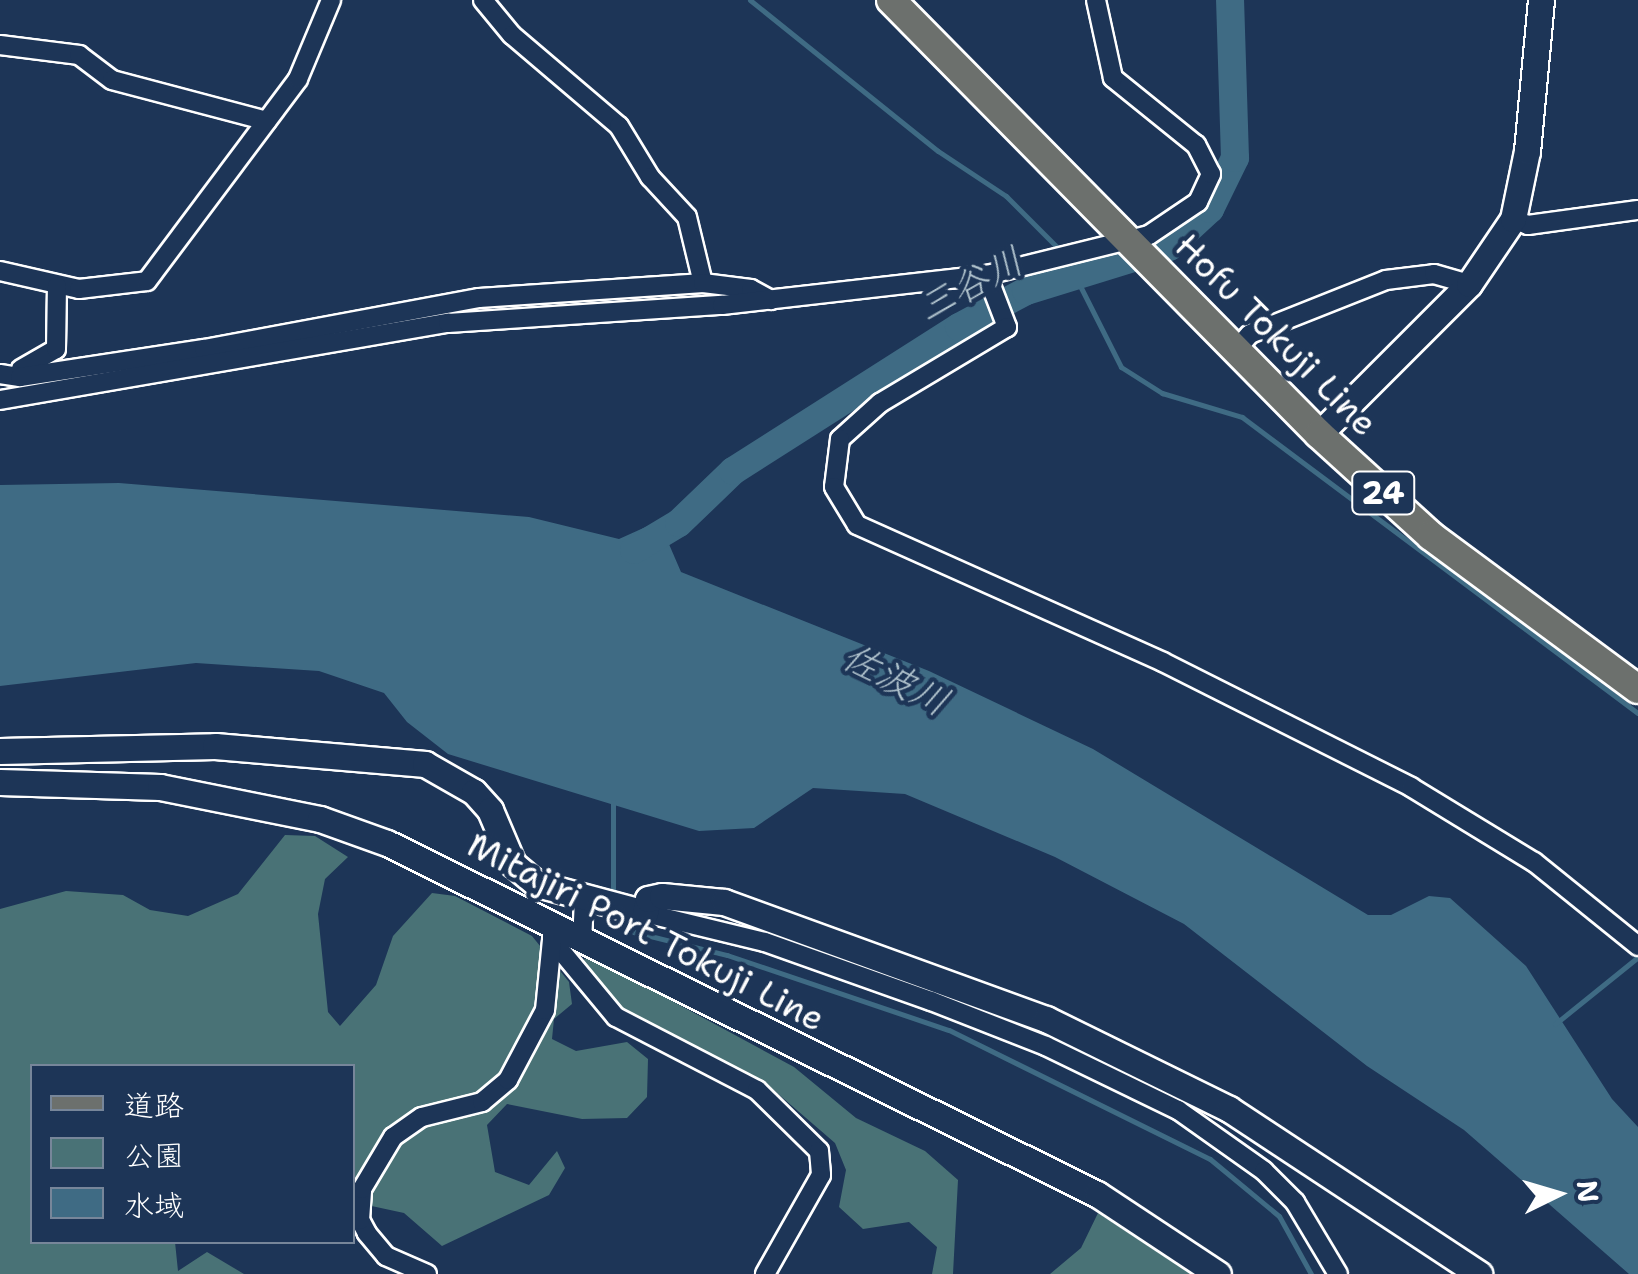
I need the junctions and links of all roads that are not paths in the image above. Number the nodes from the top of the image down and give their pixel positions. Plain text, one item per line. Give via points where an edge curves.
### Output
1 (331, 0) edge
2 (483, 0) edge
3 (891, 0) edge
4 (1096, 0) edge
5 (1541, 0) edge
6 (0, 44) edge
7 (267, 121) junction
8 (1638, 210) edge
9 (1513, 219) junction
10 (1140, 251) junction
11 (0, 270) edge
12 (703, 284) junction
13 (989, 284) junction
14 (1469, 284) junction
15 (58, 286) junction
16 (771, 300) junction
17 (1236, 350) junction
18 (2, 376) edge
19 (0, 400) edge
20 (1319, 434) junction
21 (1638, 689) edge
22 (0, 750) edge
23 (0, 782) edge
24 (591, 901) junction
25 (639, 912) junction
26 (552, 934) junction
27 (582, 942) junction
28 (1638, 946) edge
29 (427, 1274) edge
30 (765, 1274) edge
31 (1218, 1274) edge
32 (1338, 1274) edge
33 (1479, 1274) edge

1 - 7 street via 298,79
2 - 12 street via 512,35 619,126 650,178 687,217
3 - 10 main road, Hofu Tokuji Line / 24
4 - 10 street via 1113,78 1196,146 1211,174 1198,202
5 - 9 main road via 1527,150
6 - 7 street via 79,55 112,80
7 - 15 street via 147,281
8 - 9 street via 1528,225
9 - 14 main road
10 - 13 street
10 - 17 main road, Hofu Tokuji Line / 24
11 - 15 street
12 - 16 street via 751,288
12 - 18 street via 479,298 204,349
13 - 16 street
13 - 28 street via 1007,327 880,403 840,439 834,487 857,524 1163,662 1411,787 1534,862
14 - 17 street via 1434,274 1386,280 1250,334
14 - 20 main road
15 - 18 street via 56,349
16 - 19 street via 448,323
17 - 20 main road, Hofu Tokuji Line / 24
20 - 21 main road, Hofu Tokuji Line / 24 via 1431,536
22 - 24 main road via 215,746 425,764 490,810 520,874
23 - 26 main road, Mitajiri Port Tokuji Line via 160,787 320,819 434,864
24 - 25 main road
24 - 27 street
25 - 32 street via 765,942 931,1001 1046,1046 1178,1110 1264,1171 1294,1202
25 - 33 main road via 648,899 662,896 724,902 1046,1019 1228,1109 1333,1172
26 - 27 main road, Mitajiri Port Tokuji Line
26 - 29 street via 544,1010 508,1080 482,1102 422,1117 392,1136 362,1189 360,1220 367,1234 386,1256
26 - 30 street via 616,1017 757,1090 819,1151 821,1175
27 - 31 main road, Mitajiri Port Tokuji Line via 1097,1194

